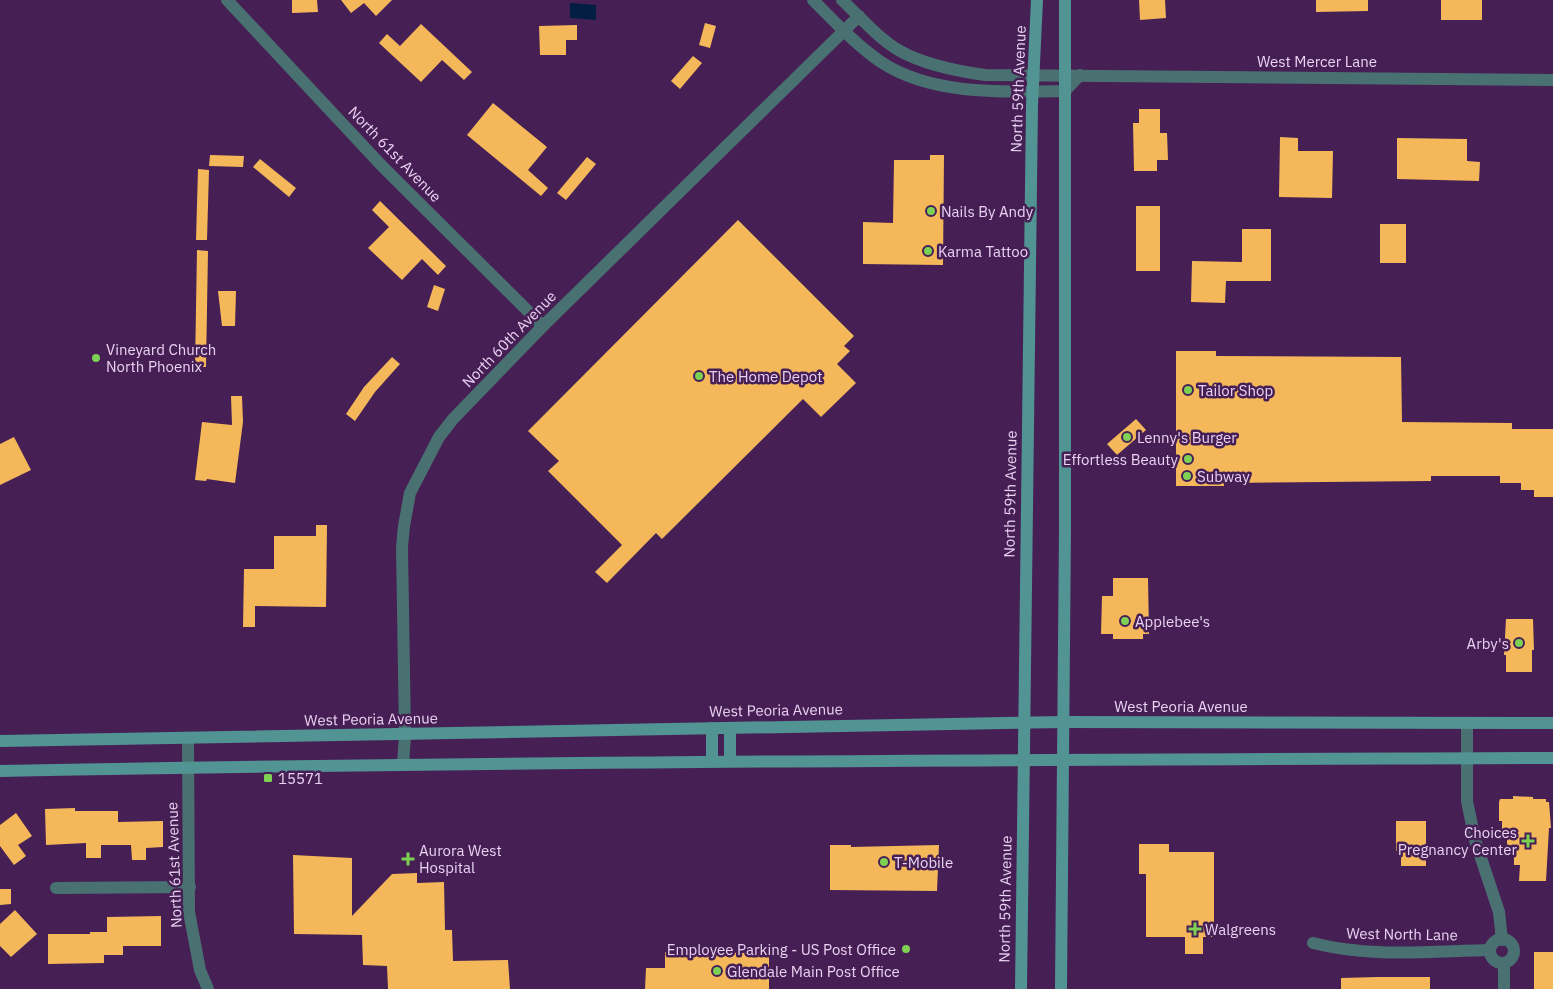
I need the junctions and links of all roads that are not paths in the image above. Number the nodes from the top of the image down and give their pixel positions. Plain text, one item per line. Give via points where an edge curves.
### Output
1 (228, 0) edge
2 (813, 0) edge
3 (842, 0) edge
4 (1037, 0) edge
5 (1065, 0) edge
6 (859, 16) junction
7 (844, 31) junction
8 (1035, 75) junction
9 (1065, 75) junction
10 (1080, 75) junction
11 (1553, 80) edge
12 (1034, 91) junction
13 (1065, 91) junction
14 (543, 326) junction
15 (1024, 722) junction
16 (1064, 722) junction
17 (1467, 723) junction
18 (1553, 724) edge
19 (712, 728) junction
20 (730, 728) junction
21 (406, 735) junction
22 (188, 738) junction
23 (0, 741) edge
24 (1466, 758) junction
25 (1553, 758) edge
26 (712, 761) junction
27 (730, 761) junction
28 (1023, 761) junction
29 (1064, 761) junction
30 (403, 765) junction
31 (189, 767) junction
32 (0, 771) edge
33 (190, 887) junction
34 (56, 888) dead end
35 (1502, 940) junction
36 (1313, 943) dead end
37 (1490, 950) junction
38 (1504, 963) junction
39 (208, 989) edge
40 (1021, 989) edge
41 (1061, 989) edge
42 (1504, 989) edge

1 - 14 street, North 61st Avenue via 382,166
2 - 7 street
3 - 6 street
4 - 8 main road, North 59th Avenue
5 - 9 main road
6 - 7 street, North 60th Avenue
6 - 8 street, West Mercer Lane via 885,40 915,58 971,73
7 - 12 street via 881,62 914,77 966,88
7 - 14 street, North 60th Avenue
8 - 9 street, West Mercer Lane
8 - 12 main road, North 59th Avenue
9 - 10 street, West Mercer Lane
9 - 13 main road
10 - 11 street, West Mercer Lane
10 - 13 street
12 - 13 street
12 - 15 main road, North 59th Avenue
13 - 16 main road
14 - 21 street, North 60th Avenue via 453,419 426,458 410,493 402,547
15 - 16 main road, West Peoria Avenue
15 - 20 main road, West Peoria Avenue
15 - 28 main road, North 59th Avenue
16 - 17 main road, West Peoria Avenue
16 - 29 main road
17 - 18 main road, West Peoria Avenue
17 - 24 street
19 - 20 main road, West Peoria Avenue
19 - 21 main road, West Peoria Avenue
19 - 26 main road
20 - 27 main road
21 - 22 main road, West Peoria Avenue
21 - 30 street, North 60th Avenue
22 - 23 main road, West Peoria Avenue
22 - 31 street, North 61st Avenue
24 - 25 main road
24 - 29 main road
24 - 35 street via 1471,821 1493,890
26 - 27 main road
26 - 30 main road
27 - 28 main road
28 - 29 main road
28 - 40 main road, North 59th Avenue
29 - 41 main road
30 - 31 main road
31 - 32 main road
31 - 33 street, North 61st Avenue
33 - 34 street
33 - 39 street, North 61st Avenue via 193,938
35 - 37 street via 1493,944
35 - 38 street via 1510,942 1514,949 1511,960
36 - 37 street, West North Lane via 1360,951
37 - 38 street via 1494,960
38 - 42 street

